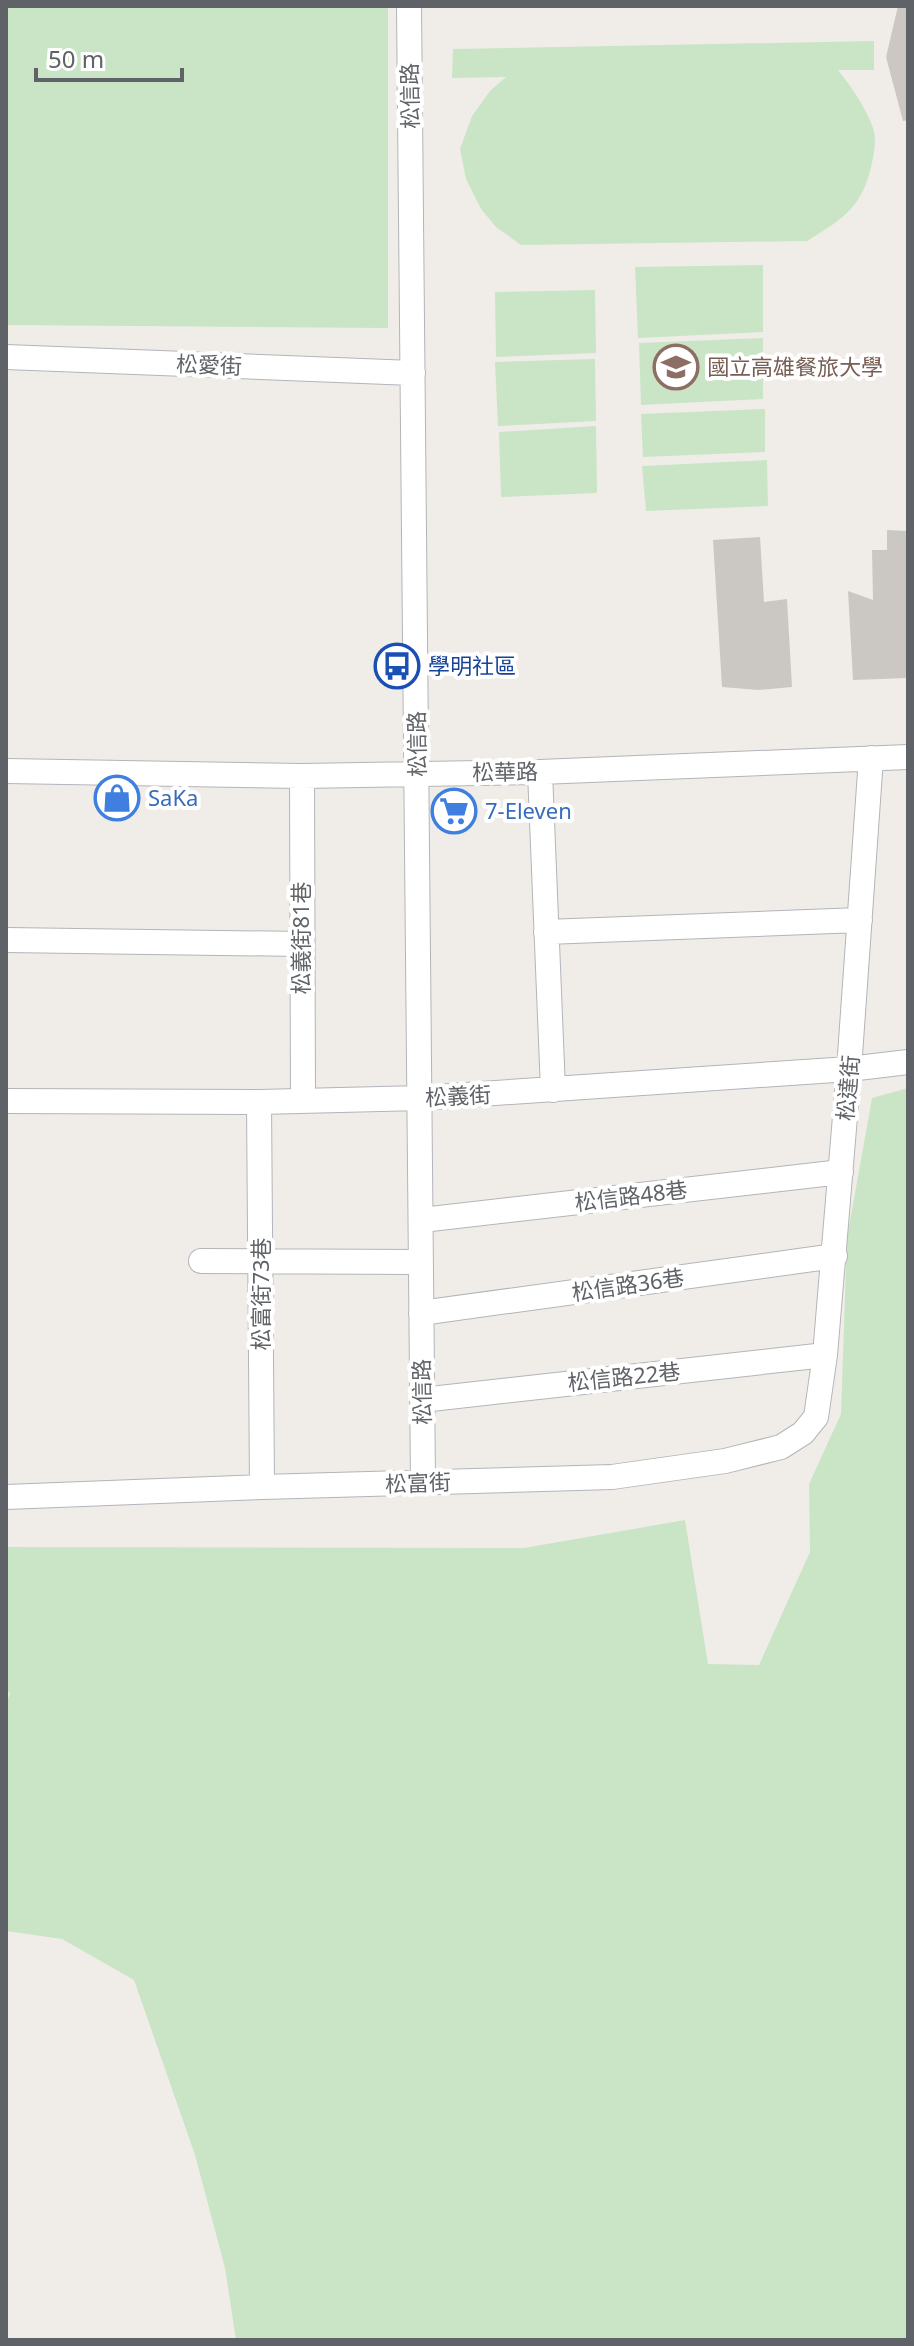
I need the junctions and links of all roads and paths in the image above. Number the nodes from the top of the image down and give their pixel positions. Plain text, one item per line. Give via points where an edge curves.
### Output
1 (409, 6) edge
2 (6, 357) edge
3 (413, 373) junction
4 (908, 757) edge
5 (871, 758) junction
6 (6, 771) edge
7 (540, 772) junction
8 (417, 774) junction
9 (302, 776) junction
10 (860, 920) junction
11 (546, 932) junction
12 (6, 940) edge
13 (301, 944) junction
14 (908, 1062) edge
15 (849, 1069) junction
16 (553, 1090) junction
17 (421, 1098) junction
18 (6, 1101) edge
19 (303, 1101) junction
20 (259, 1102) junction
21 (841, 1172) junction
22 (422, 1220) junction
23 (835, 1256) junction
24 (201, 1261) dead end
25 (260, 1261) junction
26 (420, 1262) junction
27 (421, 1313) junction
28 (825, 1355) junction
29 (422, 1400) junction
30 (816, 1417) joint
31 (423, 1483) junction
32 (262, 1487) junction
33 (6, 1497) edge

1 - 3 street, 松信路
2 - 3 street, 松愛街
3 - 8 street, 松信路
4 - 5 street, 松華路
5 - 7 street, 松華路
5 - 10 street, 松達街
6 - 9 street, 松華路
7 - 8 street, 松華路
7 - 11 street
8 - 9 street, 松華路
8 - 17 street, 松信路
9 - 13 street, 松義街81巷
10 - 11 street
10 - 15 street, 松達街
11 - 16 street
12 - 13 street
13 - 19 street, 松義街81巷
14 - 15 street, 松義街
15 - 16 street, 松義街
15 - 21 street, 松達街
16 - 17 street, 松義街
17 - 19 street, 松義街
17 - 22 street, 松信路
18 - 20 street, 松義街
19 - 20 street, 松義街
20 - 25 street, 松富街73巷
21 - 22 street, 松信路48巷
21 - 23 street, 松達街
22 - 26 street, 松信路
23 - 27 street, 松信路36巷
23 - 28 street, 松達街
24 - 25 street
25 - 26 street
25 - 32 street, 松富街73巷
26 - 27 street, 松信路
27 - 29 street, 松信路
28 - 29 street, 松信路22巷
28 - 30 street, 松達街
29 - 31 street, 松信路
30 - 31 street, 松富街 via 781,1447 725,1461 612,1477
31 - 32 street, 松富街
32 - 33 street, 松富街

